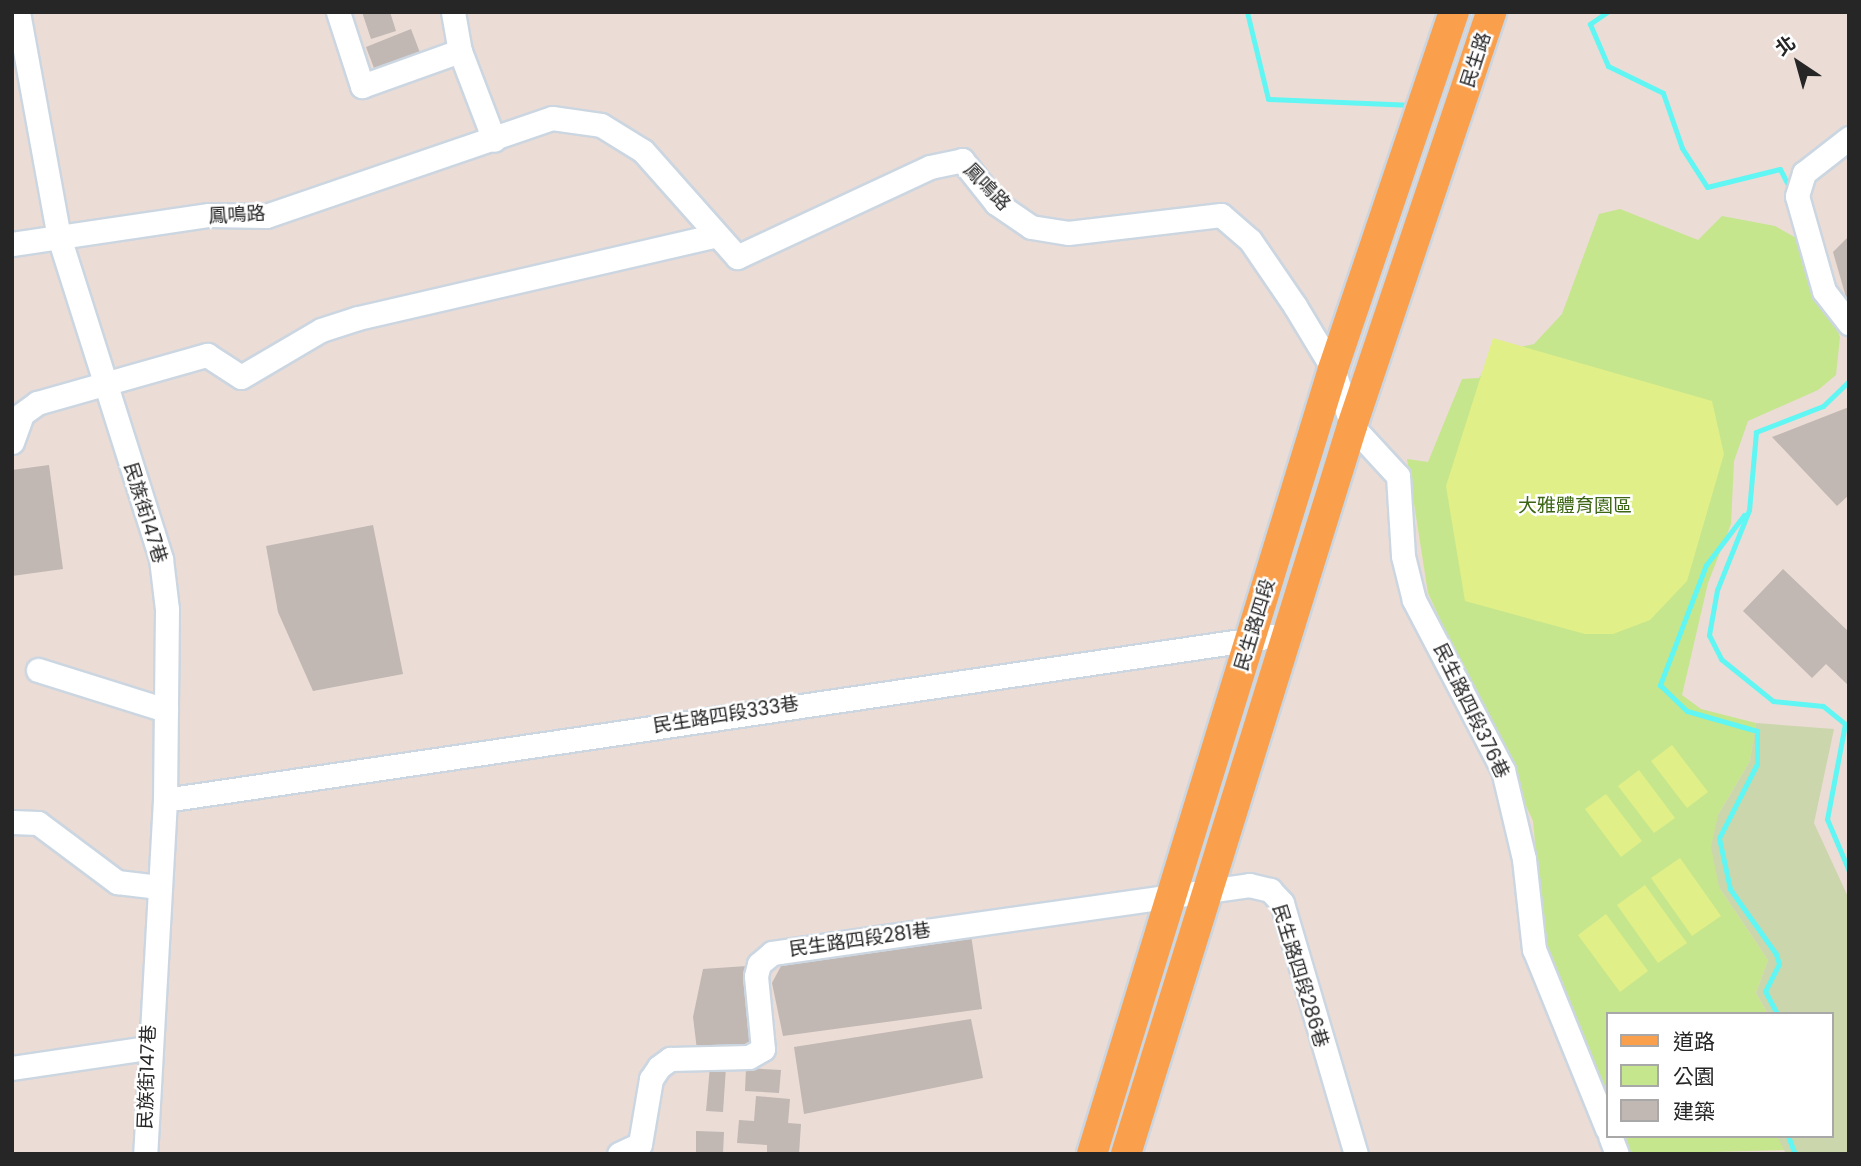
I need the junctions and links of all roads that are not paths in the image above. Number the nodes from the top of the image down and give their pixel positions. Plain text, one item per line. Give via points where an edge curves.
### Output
1 (18, 12) edge
2 (338, 12) edge
3 (453, 12) edge
4 (1454, 12) edge
5 (1491, 12) edge
6 (460, 51) junction
7 (1426, 99) joint
8 (1460, 108) joint
9 (1849, 138) edge
10 (494, 140) junction
11 (713, 236) junction
12 (59, 237) junction
13 (12, 244) edge
14 (1849, 323) edge
15 (1333, 369) junction
16 (106, 384) junction
17 (1352, 426) junction
18 (12, 442) edge
19 (1288, 634) junction
20 (1252, 635) junction
21 (38, 670) dead end
22 (166, 710) junction
23 (165, 800) junction
24 (12, 822) edge
25 (159, 887) junction
26 (1208, 892) junction
27 (1176, 894) junction
28 (147, 1048) junction
29 (12, 1068) edge
30 (1605, 1124) edge
31 (145, 1154) edge
32 (619, 1154) edge
33 (1092, 1154) edge
34 (1126, 1154) edge
35 (1356, 1154) edge

1 - 12 street, 民族街147巷
2 - 6 street via 362,86
3 - 6 street
4 - 7 main road, 民生路
5 - 8 main road, 民生路
6 - 10 street
7 - 15 main road, 民生路四段
8 - 17 main road, 民生路四段
9 - 14 street via 1804,173 1797,196 1824,291
10 - 11 street, 鳳鳴路 via 552,118 601,125 642,151
10 - 12 street, 鳳鳴路 via 266,216 209,215
11 - 15 street, 鳳鳴路 via 737,257 930,167 961,160 996,203 1031,227 1068,233 1221,215 1250,240
11 - 16 street via 358,318 321,330 241,377 207,355
12 - 13 street, 鳳鳴路
12 - 16 street, 民族街147巷
15 - 17 street, 鳳鳴路
15 - 20 main road, 民生路四段
16 - 18 street via 37,403 22,414
16 - 22 street, 民族街147巷 via 161,559
17 - 19 main road, 民生路四段
17 - 30 street, 民生路四段376巷 via 1398,476 1403,556 1414,600 1503,770 1524,859 1534,949
19 - 20 street, 民生路四段333巷
19 - 26 main road, 民生路四段
20 - 23 street, 民生路四段333巷
20 - 27 main road, 民生路四段
21 - 22 street
22 - 23 street, 民族街147巷
23 - 25 street, 民族街147巷
24 - 25 street via 38,823 117,882
25 - 28 street, 民族街147巷
26 - 27 street, 民生路四段286巷
26 - 34 main road, 民生路四段
26 - 35 street, 民生路四段286巷 via 1249,885 1270,890 1282,903
27 - 32 street, 民生路四段281巷 via 772,953 758,964 756,976 763,1049 749,1057 670,1059 659,1067 640,1144
27 - 33 main road, 民生路四段
28 - 29 street
28 - 31 street, 民族街147巷

